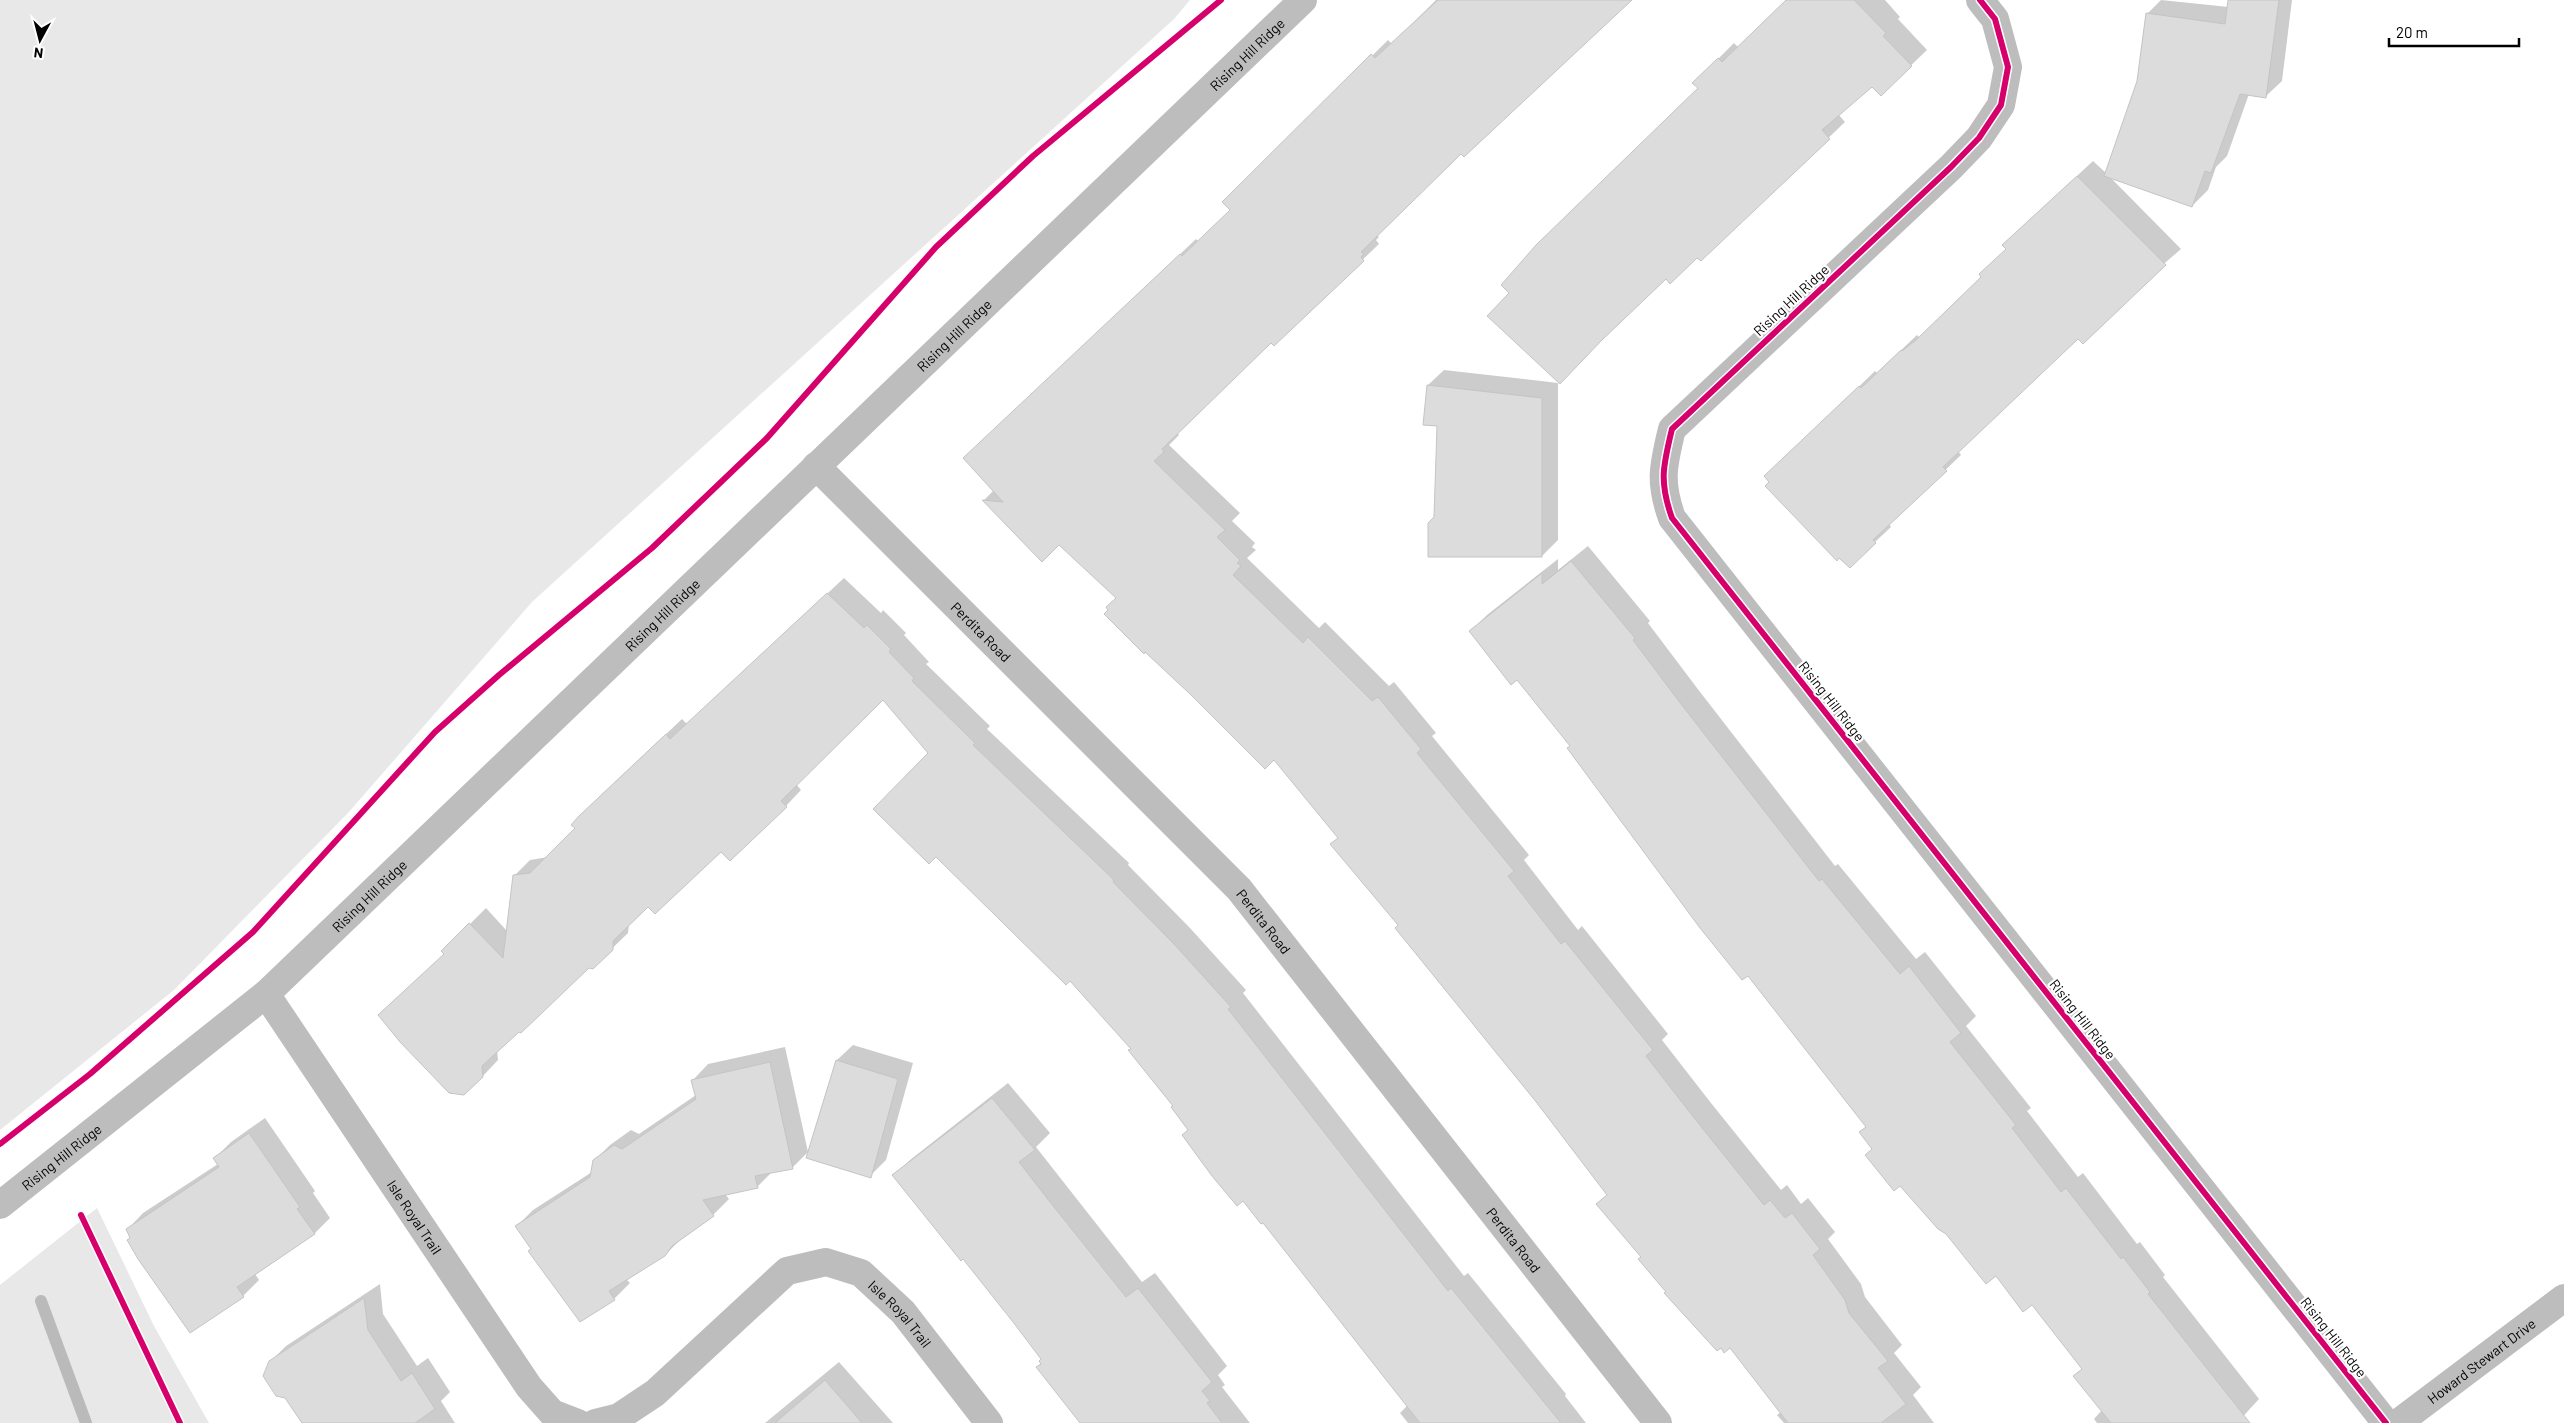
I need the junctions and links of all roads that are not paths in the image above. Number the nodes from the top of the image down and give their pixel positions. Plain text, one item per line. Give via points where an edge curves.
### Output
1 (1303, 0) edge
2 (1980, 0) edge
3 (816, 466) junction
4 (266, 994) junction
5 (0, 1205) edge
6 (2564, 1298) edge
7 (578, 1423) edge
8 (595, 1423) edge
9 (989, 1423) edge
10 (1658, 1423) edge
11 (2386, 1423) edge
12 (2398, 1423) edge

1 - 3 street, Rising Hill Ridge
2 - 11 street, Rising Hill Ridge via 1995,18 2008,67 2001,105 1978,138 1951,167 1672,429 1663,465 1663,494 1672,518
3 - 4 street, Rising Hill Ridge
3 - 10 street, Perdita Road via 1239,889
4 - 5 street, Rising Hill Ridge
4 - 7 street, Isle Royal Trail via 529,1387 552,1413
6 - 12 street, Howard Stewart Drive
8 - 9 street, Isle Royal Trail via 619,1417 655,1393 787,1271 826,1262 861,1273 903,1312

